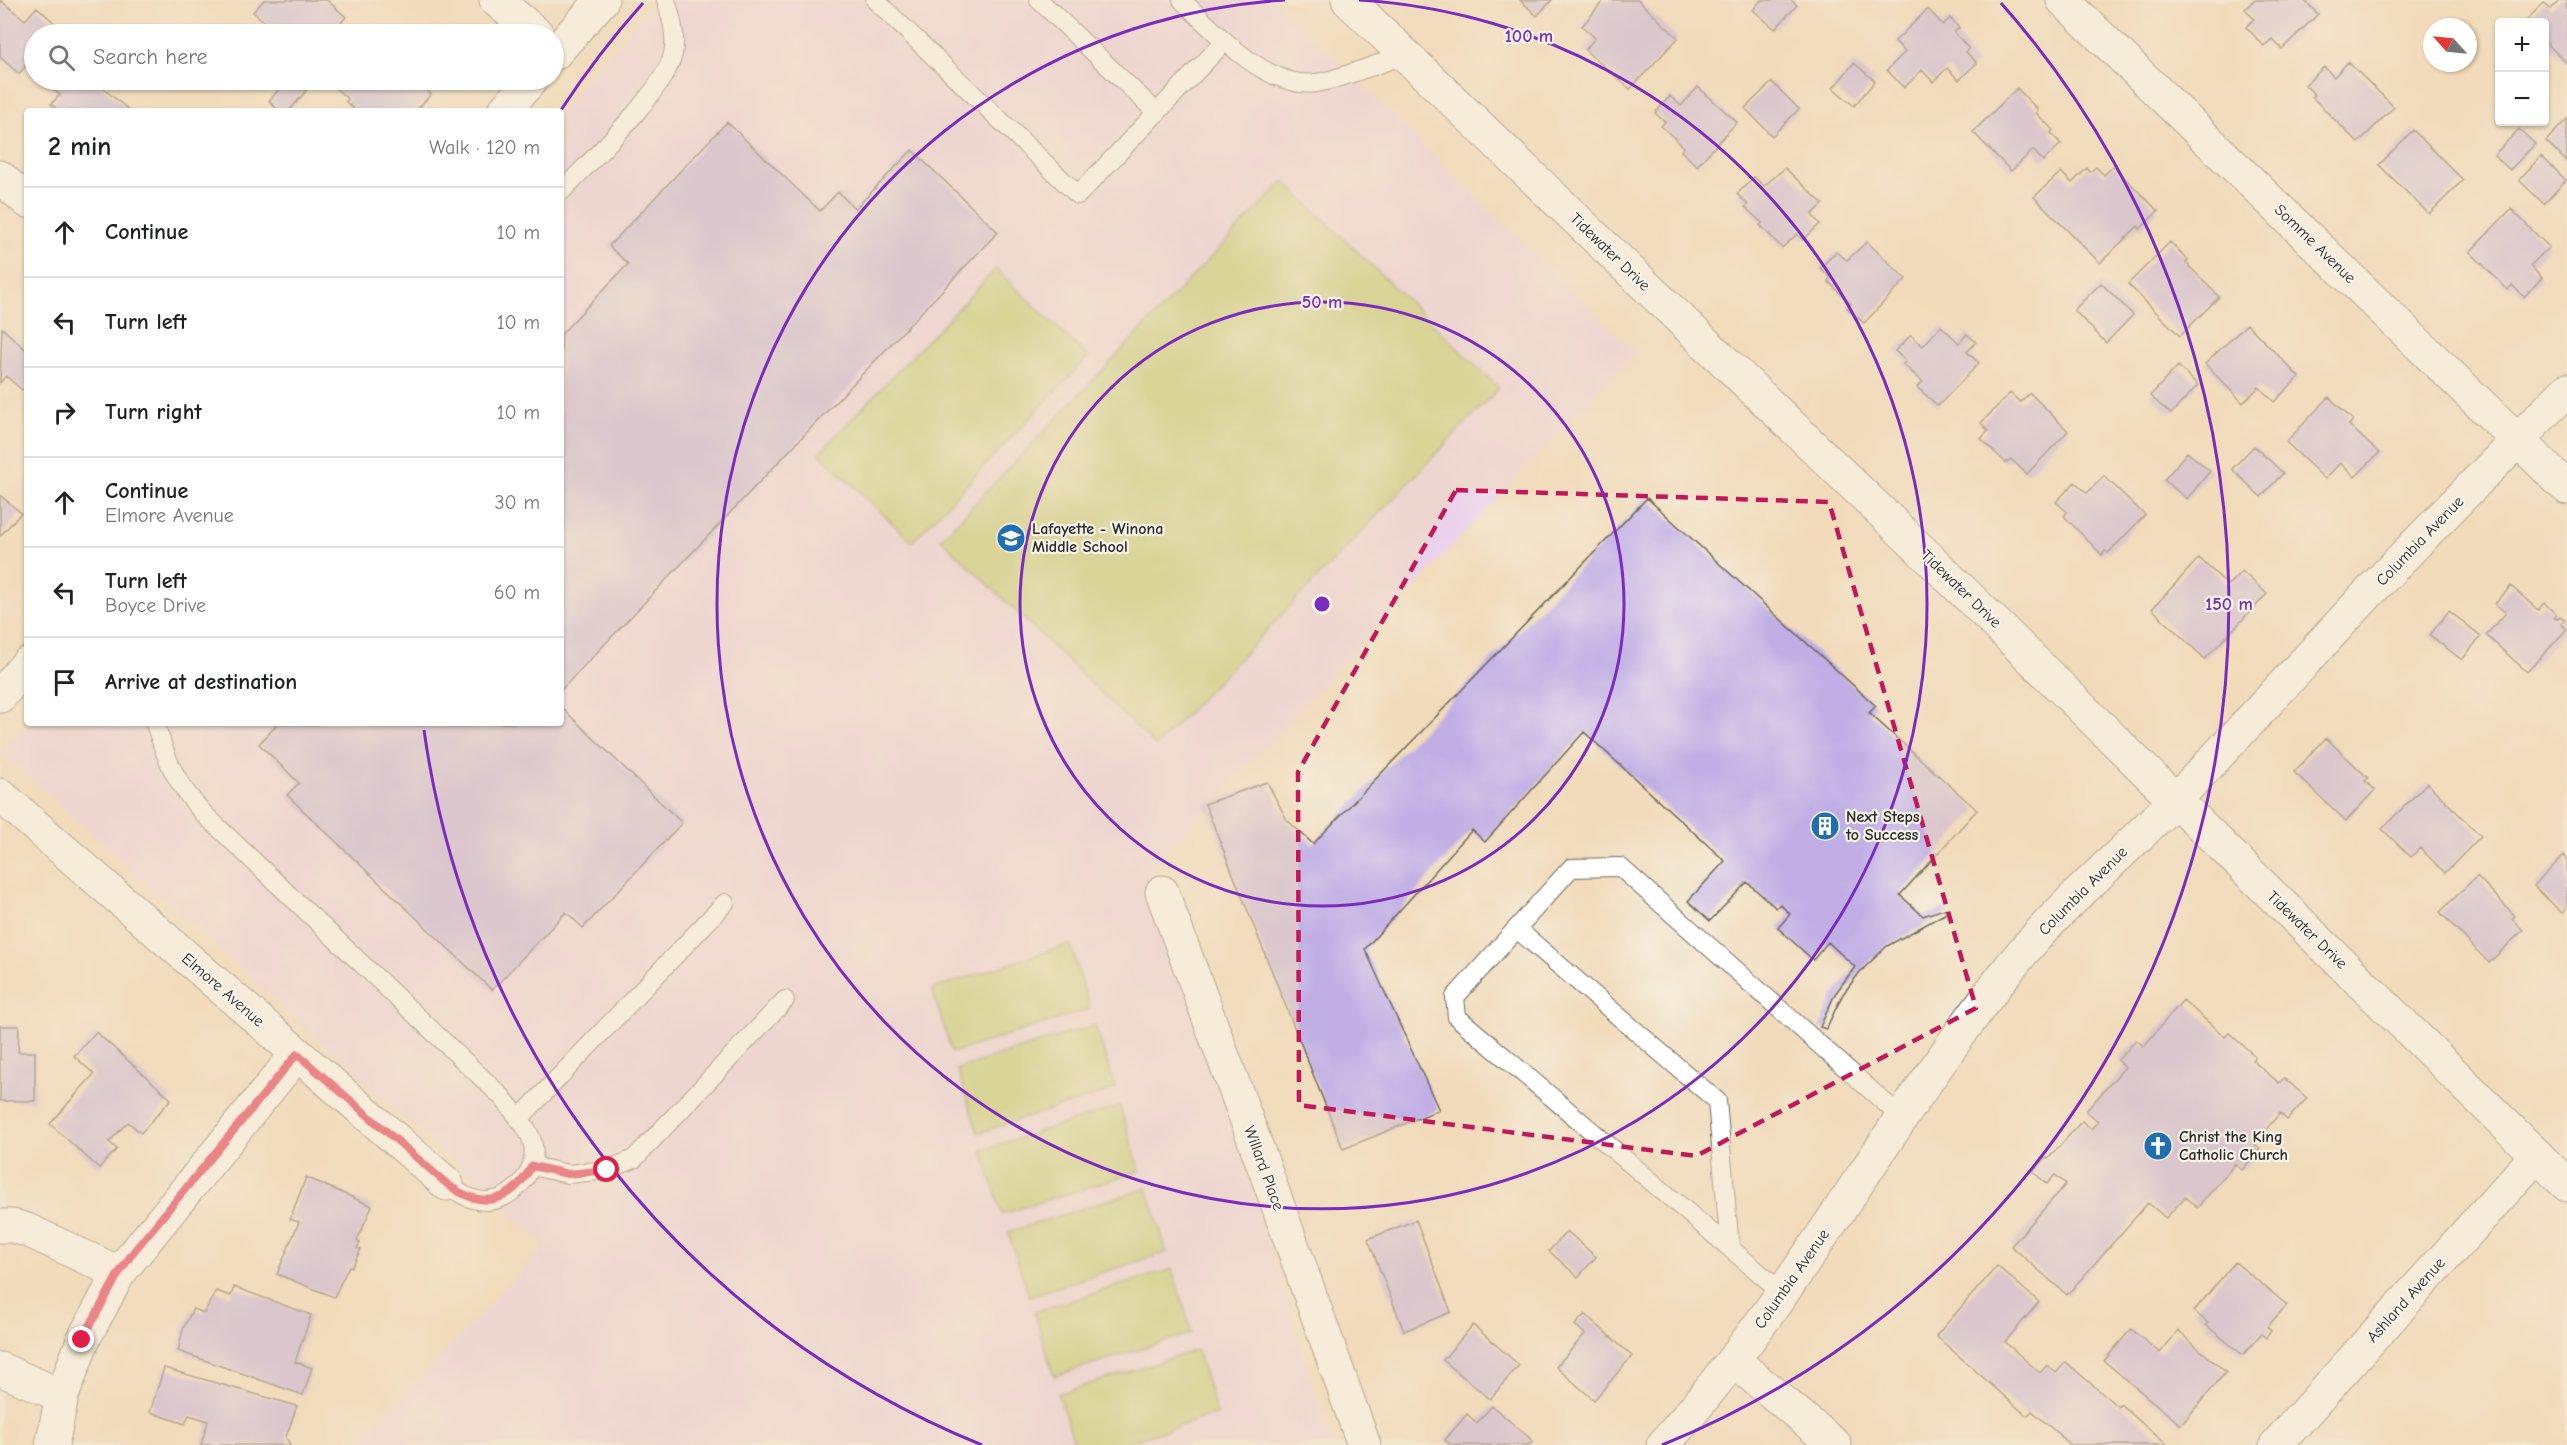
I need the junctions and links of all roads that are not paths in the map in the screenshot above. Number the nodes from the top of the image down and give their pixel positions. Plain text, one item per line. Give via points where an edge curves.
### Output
1 (496, 0) edge
2 (602, 0) edge
3 (666, 0) edge
4 (875, 0) edge
5 (1039, 0) edge
6 (1182, 0) edge
7 (1348, 0) edge
8 (2063, 0) edge
9 (524, 24) edge
10 (564, 34) edge
11 (1224, 42) junction
12 (1405, 55) junction
13 (522, 90) edge
14 (507, 108) edge
15 (1156, 113) junction
16 (0, 177) edge
17 (564, 189) edge
18 (24, 198) edge
19 (2567, 390) edge
20 (2518, 440) junction
21 (2567, 488) edge
22 (24, 668) edge
23 (0, 696) edge
24 (156, 726) edge
25 (0, 795) edge
26 (2175, 800) junction
27 (1162, 892) dead end
28 (725, 903) dead end
29 (1517, 928) junction
30 (785, 1000) dead end
31 (297, 1054) junction
32 (1902, 1118) junction
33 (519, 1119) junction
34 (2537, 1155) junction
35 (532, 1166) junction
36 (447, 1184) joint
37 (2567, 1185) edge
38 (0, 1226) edge
39 (1730, 1248) junction
40 (119, 1273) junction
41 (1783, 1293) junction
42 (1734, 1360) junction
43 (0, 1369) edge
44 (62, 1396) junction
45 (52, 1445) edge
46 (1364, 1445) edge
47 (1663, 1445) edge
48 (1835, 1445) edge
49 (2276, 1445) edge

1 - 9 main road
2 - 10 main road
3 - 17 lane via 674,25 673,54 662,81
4 - 15 lane via 1078,195
5 - 15 lane
6 - 11 lane
7 - 12 main road, Tidewater Drive
8 - 20 main road, Somme Avenue
11 - 12 lane via 1251,63 1282,78 1315,83
11 - 15 lane
12 - 26 main road, Tidewater Drive via 1922,550
13 - 14 main road
16 - 18 main road
19 - 20 main road, Columbia Avenue
20 - 21 main road, Somme Avenue
20 - 26 main road, Columbia Avenue
22 - 23 main road
24 - 33 lane via 167,761 205,815 503,1098
25 - 31 main road, Elmore Avenue
26 - 32 main road, Columbia Avenue via 2054,917 2001,979
26 - 34 main road, Tidewater Drive
27 - 46 main road, Willard Place
28 - 33 lane
29 - 32 lane via 1571,868 1620,867
29 - 39 lane via 1717,1101
29 - 39 lane via 1455,997 1457,1017
30 - 35 lane via 634,1159 607,1170 568,1174
31 - 36 main road, Elmore Avenue
31 - 40 main road
32 - 41 main road, Columbia Avenue
33 - 35 lane via 533,1144
34 - 37 main road, Tidewater Drive
34 - 49 main road, Ashland Avenue
35 - 36 lane via 523,1182 507,1196 485,1201 464,1197
38 - 40 main road via 27,1230
39 - 41 lane
40 - 44 main road via 82,1340
41 - 42 main road, Columbia Avenue
42 - 47 main road, Columbia Avenue
42 - 48 main road
43 - 44 main road
44 - 45 main road

